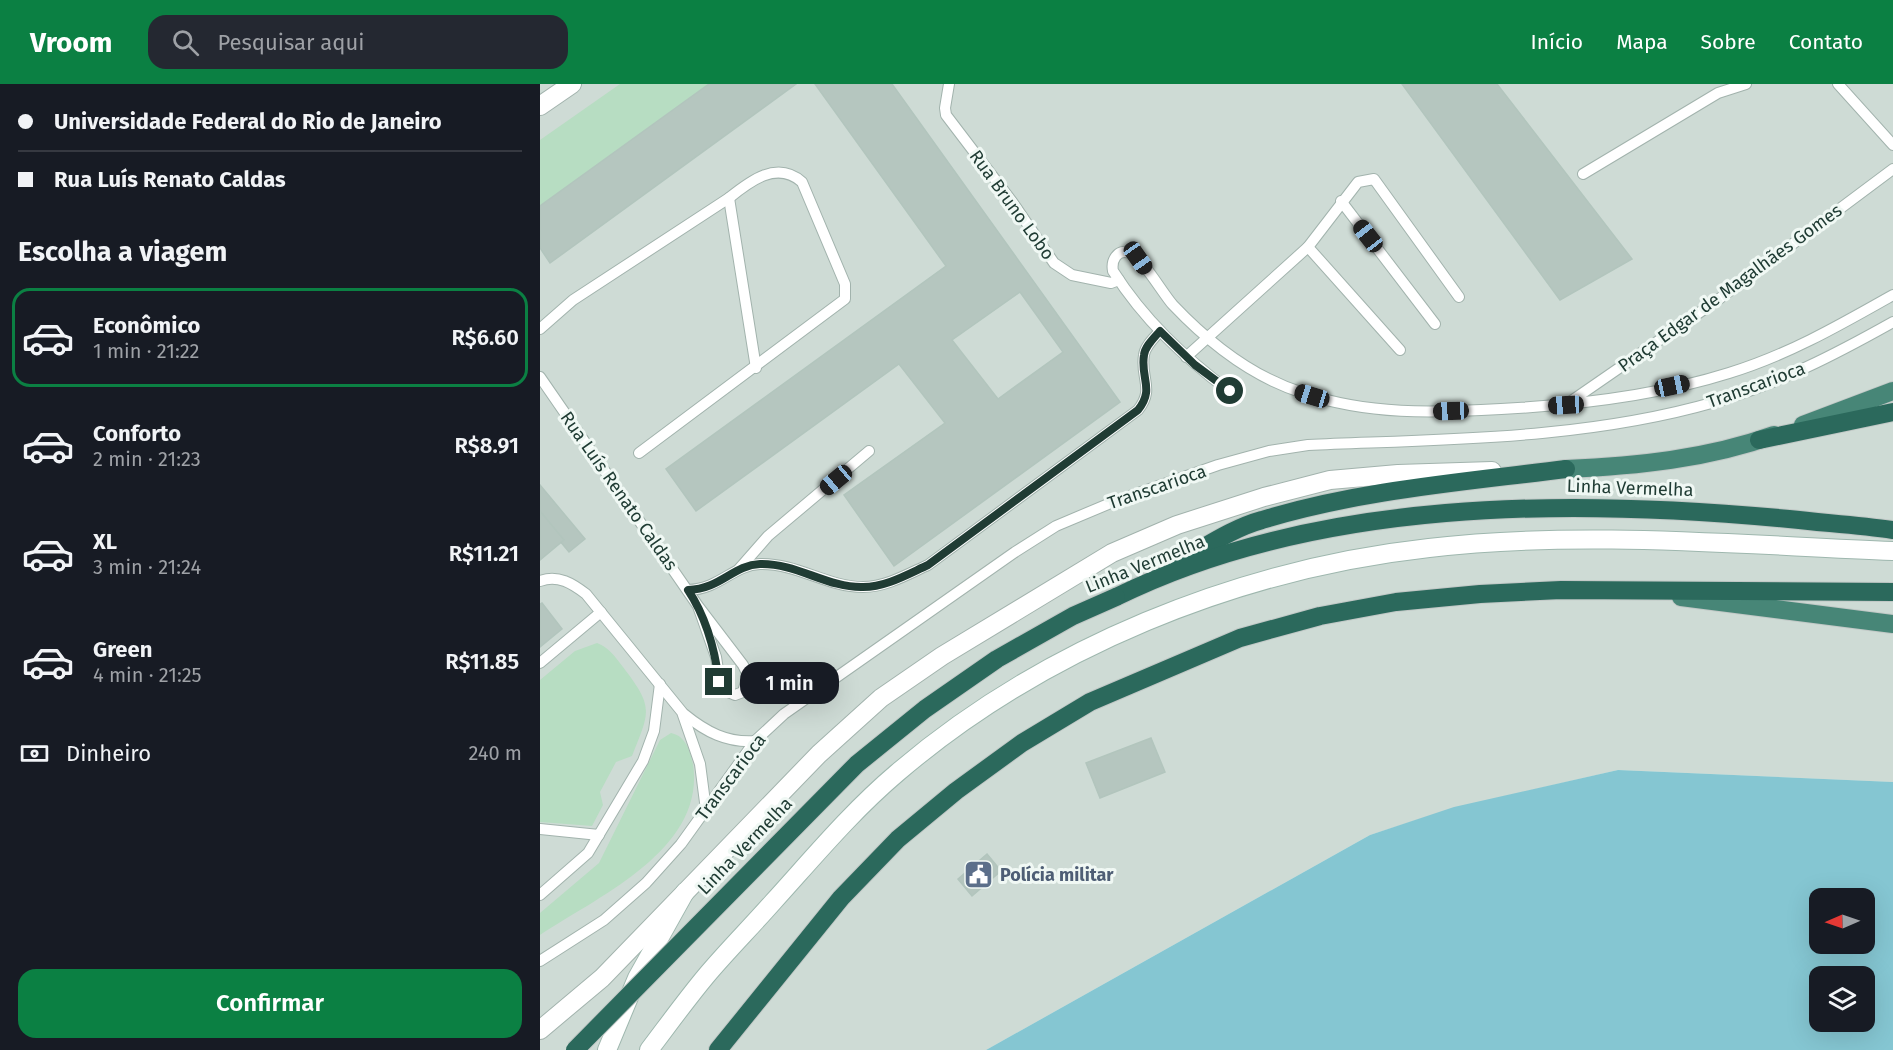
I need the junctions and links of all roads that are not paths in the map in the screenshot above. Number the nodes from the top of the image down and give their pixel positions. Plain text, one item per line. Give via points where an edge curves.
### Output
1 (572, 84) edge
2 (949, 84) edge
3 (1746, 84) edge
4 (1838, 84) edge
5 (540, 106) edge
6 (1893, 145) edge
7 (1893, 170) edge
8 (1582, 174) dead end
9 (729, 198) junction
10 (1341, 201) junction
11 (1308, 247) junction
12 (1119, 280) junction
13 (1893, 295) edge
14 (1459, 297) dead end
15 (1893, 322) edge
16 (1436, 324) dead end
17 (540, 330) edge
18 (1160, 331) junction
19 (1207, 338) junction
20 (1400, 350) dead end
21 (1186, 357) junction
22 (756, 368) junction
23 (540, 377) edge
24 (1230, 391) dead end
25 (1893, 391) edge
26 (1566, 405) junction
27 (1893, 411) edge
28 (1759, 440) junction
29 (869, 452) dead end
30 (639, 453) dead end
31 (1566, 469) junction
32 (1893, 530) edge
33 (1893, 551) edge
34 (739, 569) junction
35 (540, 581) edge
36 (688, 590) junction
37 (1643, 592) junction
38 (1893, 592) edge
39 (1122, 594) junction
40 (698, 606) junction
41 (601, 612) junction
42 (1893, 624) edge
43 (540, 663) edge
44 (660, 684) junction
45 (682, 712) junction
46 (755, 741) junction
47 (706, 810) junction
48 (540, 829) edge
49 (599, 835) junction
50 (686, 892) junction
51 (540, 895) edge
52 (564, 948) junction
53 (540, 961) edge
54 (540, 971) edge
55 (540, 1030) edge
56 (575, 1050) edge
57 (607, 1050) edge
58 (650, 1050) edge
59 (718, 1050) edge

1 - 5 main road
2 - 12 lane, Rua Bruno Lobo via 946,115 1054,263 1072,275 1111,283
3 - 8 lane via 1718,93
4 - 6 lane
7 - 26 lane, Praça Edgar de Magalhães Gomes via 1719,299
9 - 17 lane via 573,300
9 - 22 lane
9 - 22 lane via 752,179 768,173 795,175 802,182 846,293 841,305
10 - 11 lane
10 - 14 lane via 1358,182 1374,179
10 - 16 lane
11 - 19 lane
11 - 20 lane
12 - 18 lane
12 - 19 lane via 1113,272 1113,262 1121,253 1130,253 1172,304
13 - 26 lane via 1792,349 1729,373
15 - 46 lane, Transcarioca via 1777,381 1651,418 1589,429 1308,445 1269,451 1113,502 1056,526 1015,552 835,676
18 - 21 lane
18 - 34 lane via 1143,356 1148,393 1138,410 928,565 890,582 864,587 842,585 796,568 760,564
19 - 21 lane
19 - 26 lane via 1259,374 1300,393 1347,406 1432,412
21 - 24 lane
22 - 30 lane
23 - 36 lane, Rua Luís Renato Caldas
25 - 28 highway
27 - 28 highway
28 - 31 highway via 1635,466
29 - 34 lane via 768,536
31 - 39 highway via 1364,497 1262,520 1232,531
31 - 50 main road via 1330,480 1177,525 1112,553 942,656 881,698 819,754
32 - 39 highway, Linha Vermelha via 1641,507 1564,506 1437,514 1392,518 1247,548 1200,562
33 - 58 main road via 1612,541 1431,547 1309,569 1153,620 1050,669 1002,697 896,773 820,848 707,975
34 - 36 lane via 714,585
35 - 41 lane via 557,578 572,583
36 - 40 lane, Rua Luís Renato Caldas
37 - 38 highway
37 - 42 highway
37 - 59 highway via 1561,590 1480,594 1396,602 1320,616 1240,638 1090,702 1013,750 898,839 841,898
39 - 56 highway, Linha Vermelha, bridge via 1073,615 997,659 857,764
40 - 40 lane, Rua Luís Renato Caldas via 716,657 721,690 735,695 743,692 748,675 743,665
41 - 43 lane
41 - 44 lane
44 - 45 lane
44 - 49 lane via 654,730 643,760
45 - 46 lane via 711,734 728,740
45 - 47 lane via 700,764
46 - 47 lane, Transcarioca
47 - 52 lane, Transcarioca via 646,883
48 - 49 lane
49 - 51 lane via 574,868
50 - 55 main road via 602,978
50 - 57 main road via 637,978
52 - 53 lane, Transcarioca
52 - 54 lane, Transcarioca

